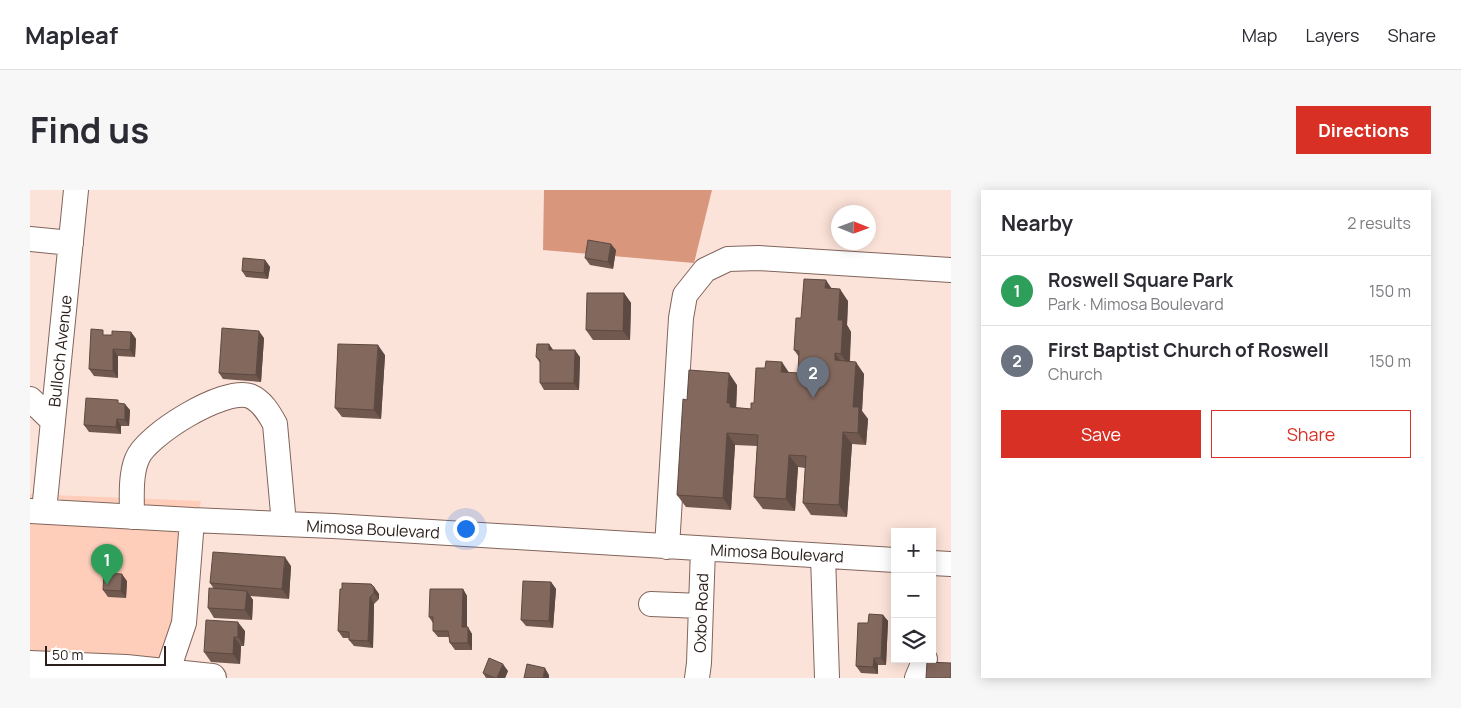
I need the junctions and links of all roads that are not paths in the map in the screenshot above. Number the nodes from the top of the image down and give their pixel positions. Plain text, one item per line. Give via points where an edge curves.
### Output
1 (76, 190) edge
2 (30, 239) edge
3 (71, 243) junction
4 (951, 270) edge
5 (30, 399) edge
6 (53, 421) junction
7 (37, 511) edge
8 (132, 517) junction
9 (192, 520) junction
10 (284, 524) junction
11 (667, 547) junction
12 (703, 549) junction
13 (823, 556) junction
14 (891, 560) edge
15 (936, 562) edge
16 (951, 564) edge
17 (651, 604) dead end
18 (701, 606) junction
19 (923, 663) edge
20 (30, 665) edge
21 (167, 675) edge
22 (212, 678) edge
23 (697, 678) edge
24 (826, 678) edge
25 (917, 678) edge

1 - 3 street, Bulloch Avenue
2 - 3 street
3 - 6 street, Bulloch Avenue
4 - 11 street via 758,258 728,259 704,270 685,295 681,318
5 - 6 street
6 - 7 street, Bulloch Avenue
7 - 8 street, Mimosa Boulevard
8 - 9 street, Mimosa Boulevard
8 - 10 street via 135,467 146,446 176,421 213,401 248,395 259,401 275,424
9 - 10 street, Mimosa Boulevard
9 - 21 street via 184,623
10 - 11 street, Mimosa Boulevard
11 - 12 street, Mimosa Boulevard
12 - 13 street, Mimosa Boulevard
12 - 18 street, Oxbo Road
13 - 14 street, Mimosa Boulevard
13 - 24 street
15 - 16 street
17 - 18 street
18 - 23 street, Oxbo Road
19 - 25 street
20 - 21 highway via 126,668
21 - 22 highway

